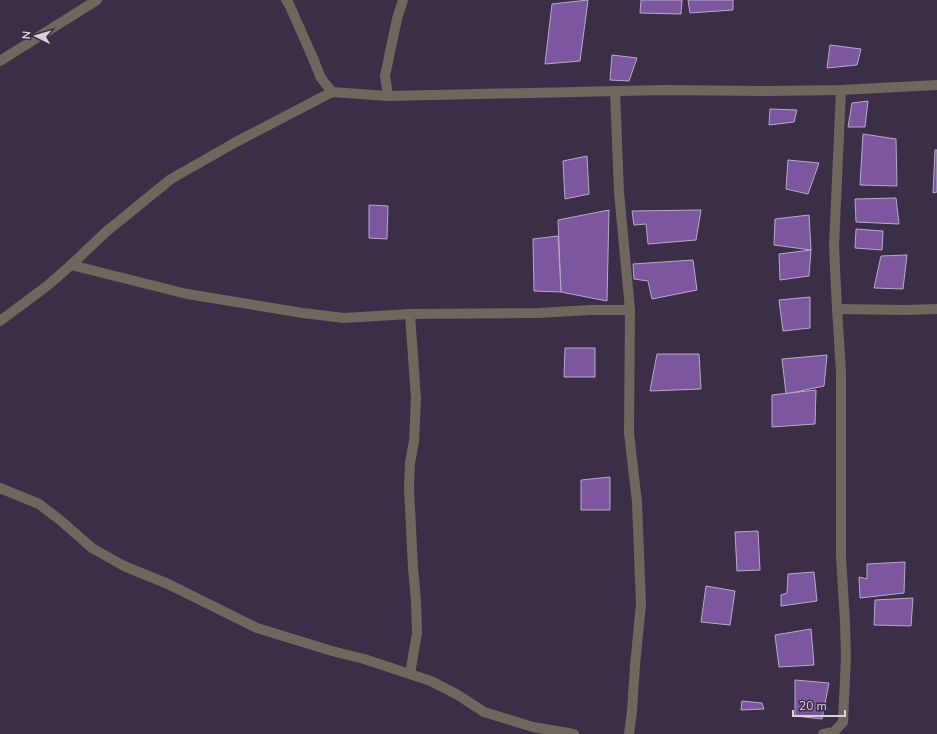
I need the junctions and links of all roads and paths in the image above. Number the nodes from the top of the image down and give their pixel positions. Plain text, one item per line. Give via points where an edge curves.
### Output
1 (97, 0) edge
2 (286, 0) edge
3 (403, 0) edge
4 (0, 61) edge
5 (937, 85) edge
6 (841, 90) junction
7 (615, 91) junction
8 (332, 92) junction
9 (388, 96) junction
10 (71, 265) junction
11 (837, 309) junction
12 (937, 309) edge
13 (630, 310) junction
14 (410, 314) junction
15 (0, 321) edge
16 (0, 488) edge
17 (410, 674) junction
18 (574, 734) edge
19 (629, 734) edge
20 (822, 734) edge

1 - 4 street
2 - 8 street via 321,78
3 - 9 street via 385,76
5 - 6 street
6 - 7 street
6 - 11 street via 834,246
7 - 9 street
7 - 13 street
8 - 9 street
8 - 10 street via 171,179 107,231
10 - 14 street via 187,294 303,313 344,318
10 - 15 street
11 - 12 street
11 - 20 street via 842,372 841,557 846,657 843,722 834,732
13 - 14 street
13 - 19 street via 629,433 637,502 641,604
14 - 17 street via 416,399 409,487 417,633
16 - 17 street via 39,504 92,548 124,566 168,584 257,628
17 - 18 street via 458,695 484,712 533,727

